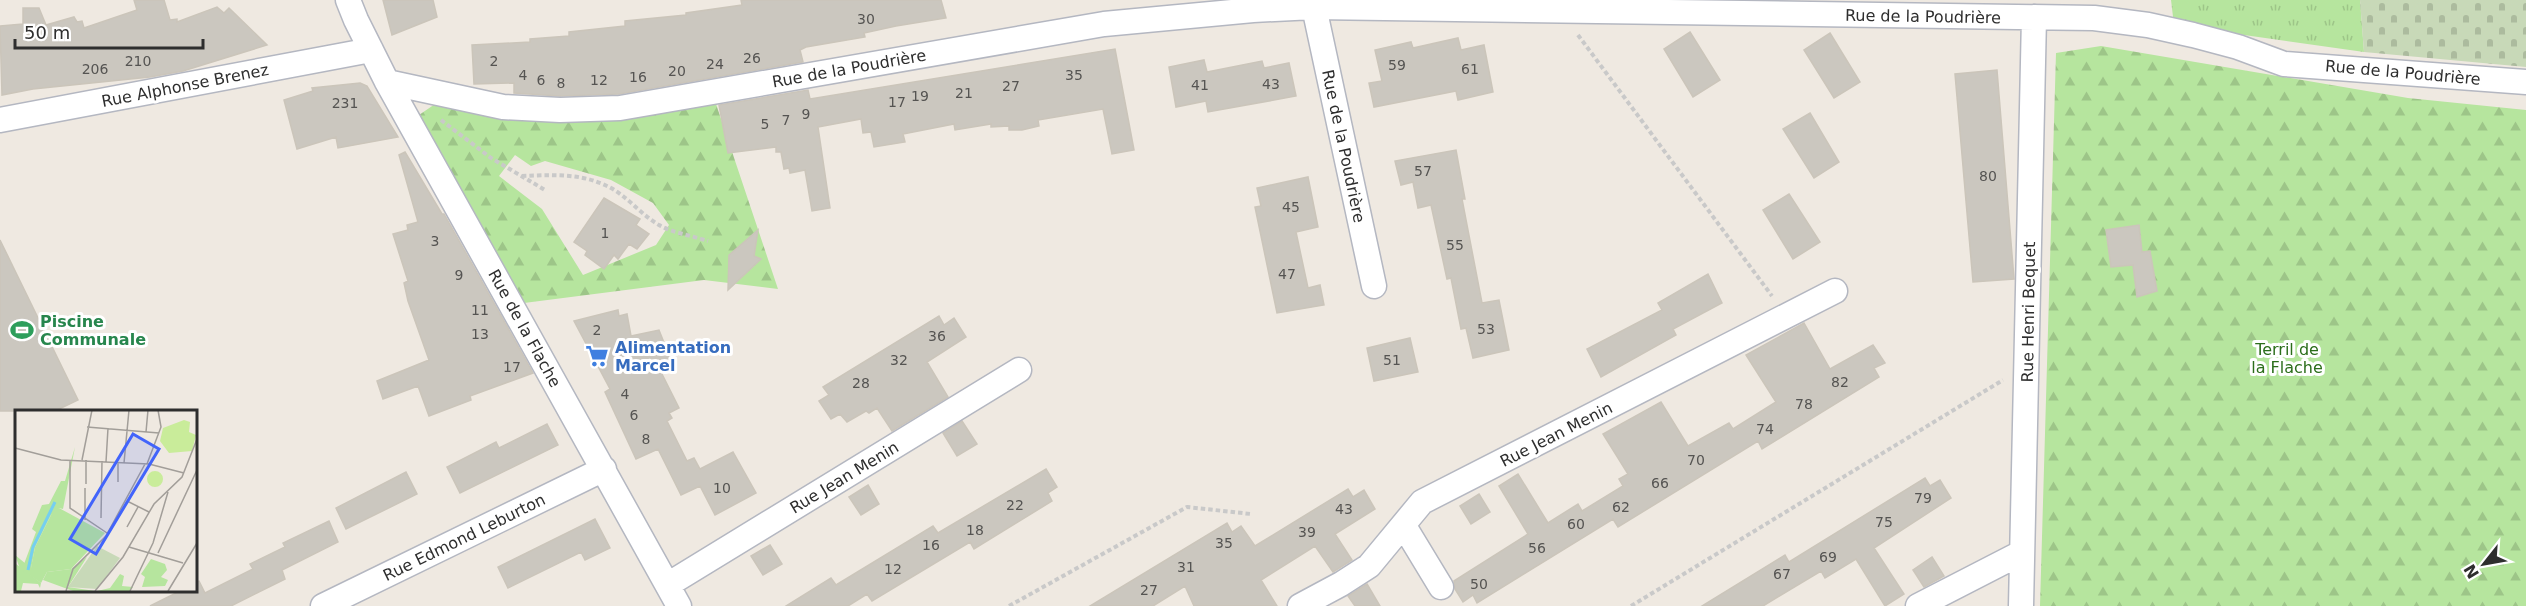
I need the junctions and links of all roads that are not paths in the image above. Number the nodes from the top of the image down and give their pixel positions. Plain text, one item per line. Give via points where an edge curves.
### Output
1 (348, 0) edge
2 (1253, 5) edge
3 (1314, 8) junction
4 (2034, 17) junction
5 (371, 51) junction
6 (387, 82) junction
7 (2526, 82) edge
8 (0, 120) edge
9 (1374, 285) dead end
10 (1836, 291) dead end
11 (1018, 370) dead end
12 (604, 469) junction
13 (1404, 526) junction
14 (2021, 553) junction
15 (669, 584) junction
16 (1441, 587) dead end
17 (323, 606) edge
18 (680, 606) edge
19 (1300, 606) edge
20 (1918, 606) edge
21 (2020, 606) edge

1 - 5 street, Rue de la Flache
2 - 3 street, Rue de la Poudrière
2 - 6 street, Rue de la Poudrière via 1104,24 620,108 503,107
3 - 4 street, Rue de la Poudrière
3 - 9 street, Rue de la Poudrière
4 - 7 street, Rue de la Poudrière via 2094,18 2148,25 2284,64
4 - 14 street, Rue Henri Bequet
5 - 6 street, Rue de la Flache
5 - 8 street, Rue Alphonse Brenez
6 - 12 street, Rue de la Flache
10 - 13 street, Rue Jean Menin via 1422,502
11 - 15 street, Rue Jean Menin
12 - 15 street, Rue de la Flache
12 - 17 street, Rue Edmond Leburton
13 - 16 street
13 - 19 street, Rue Jean Menin via 1369,566
14 - 20 street
14 - 21 street, Rue Henri Bequet
15 - 18 street, Rue de la Flache

